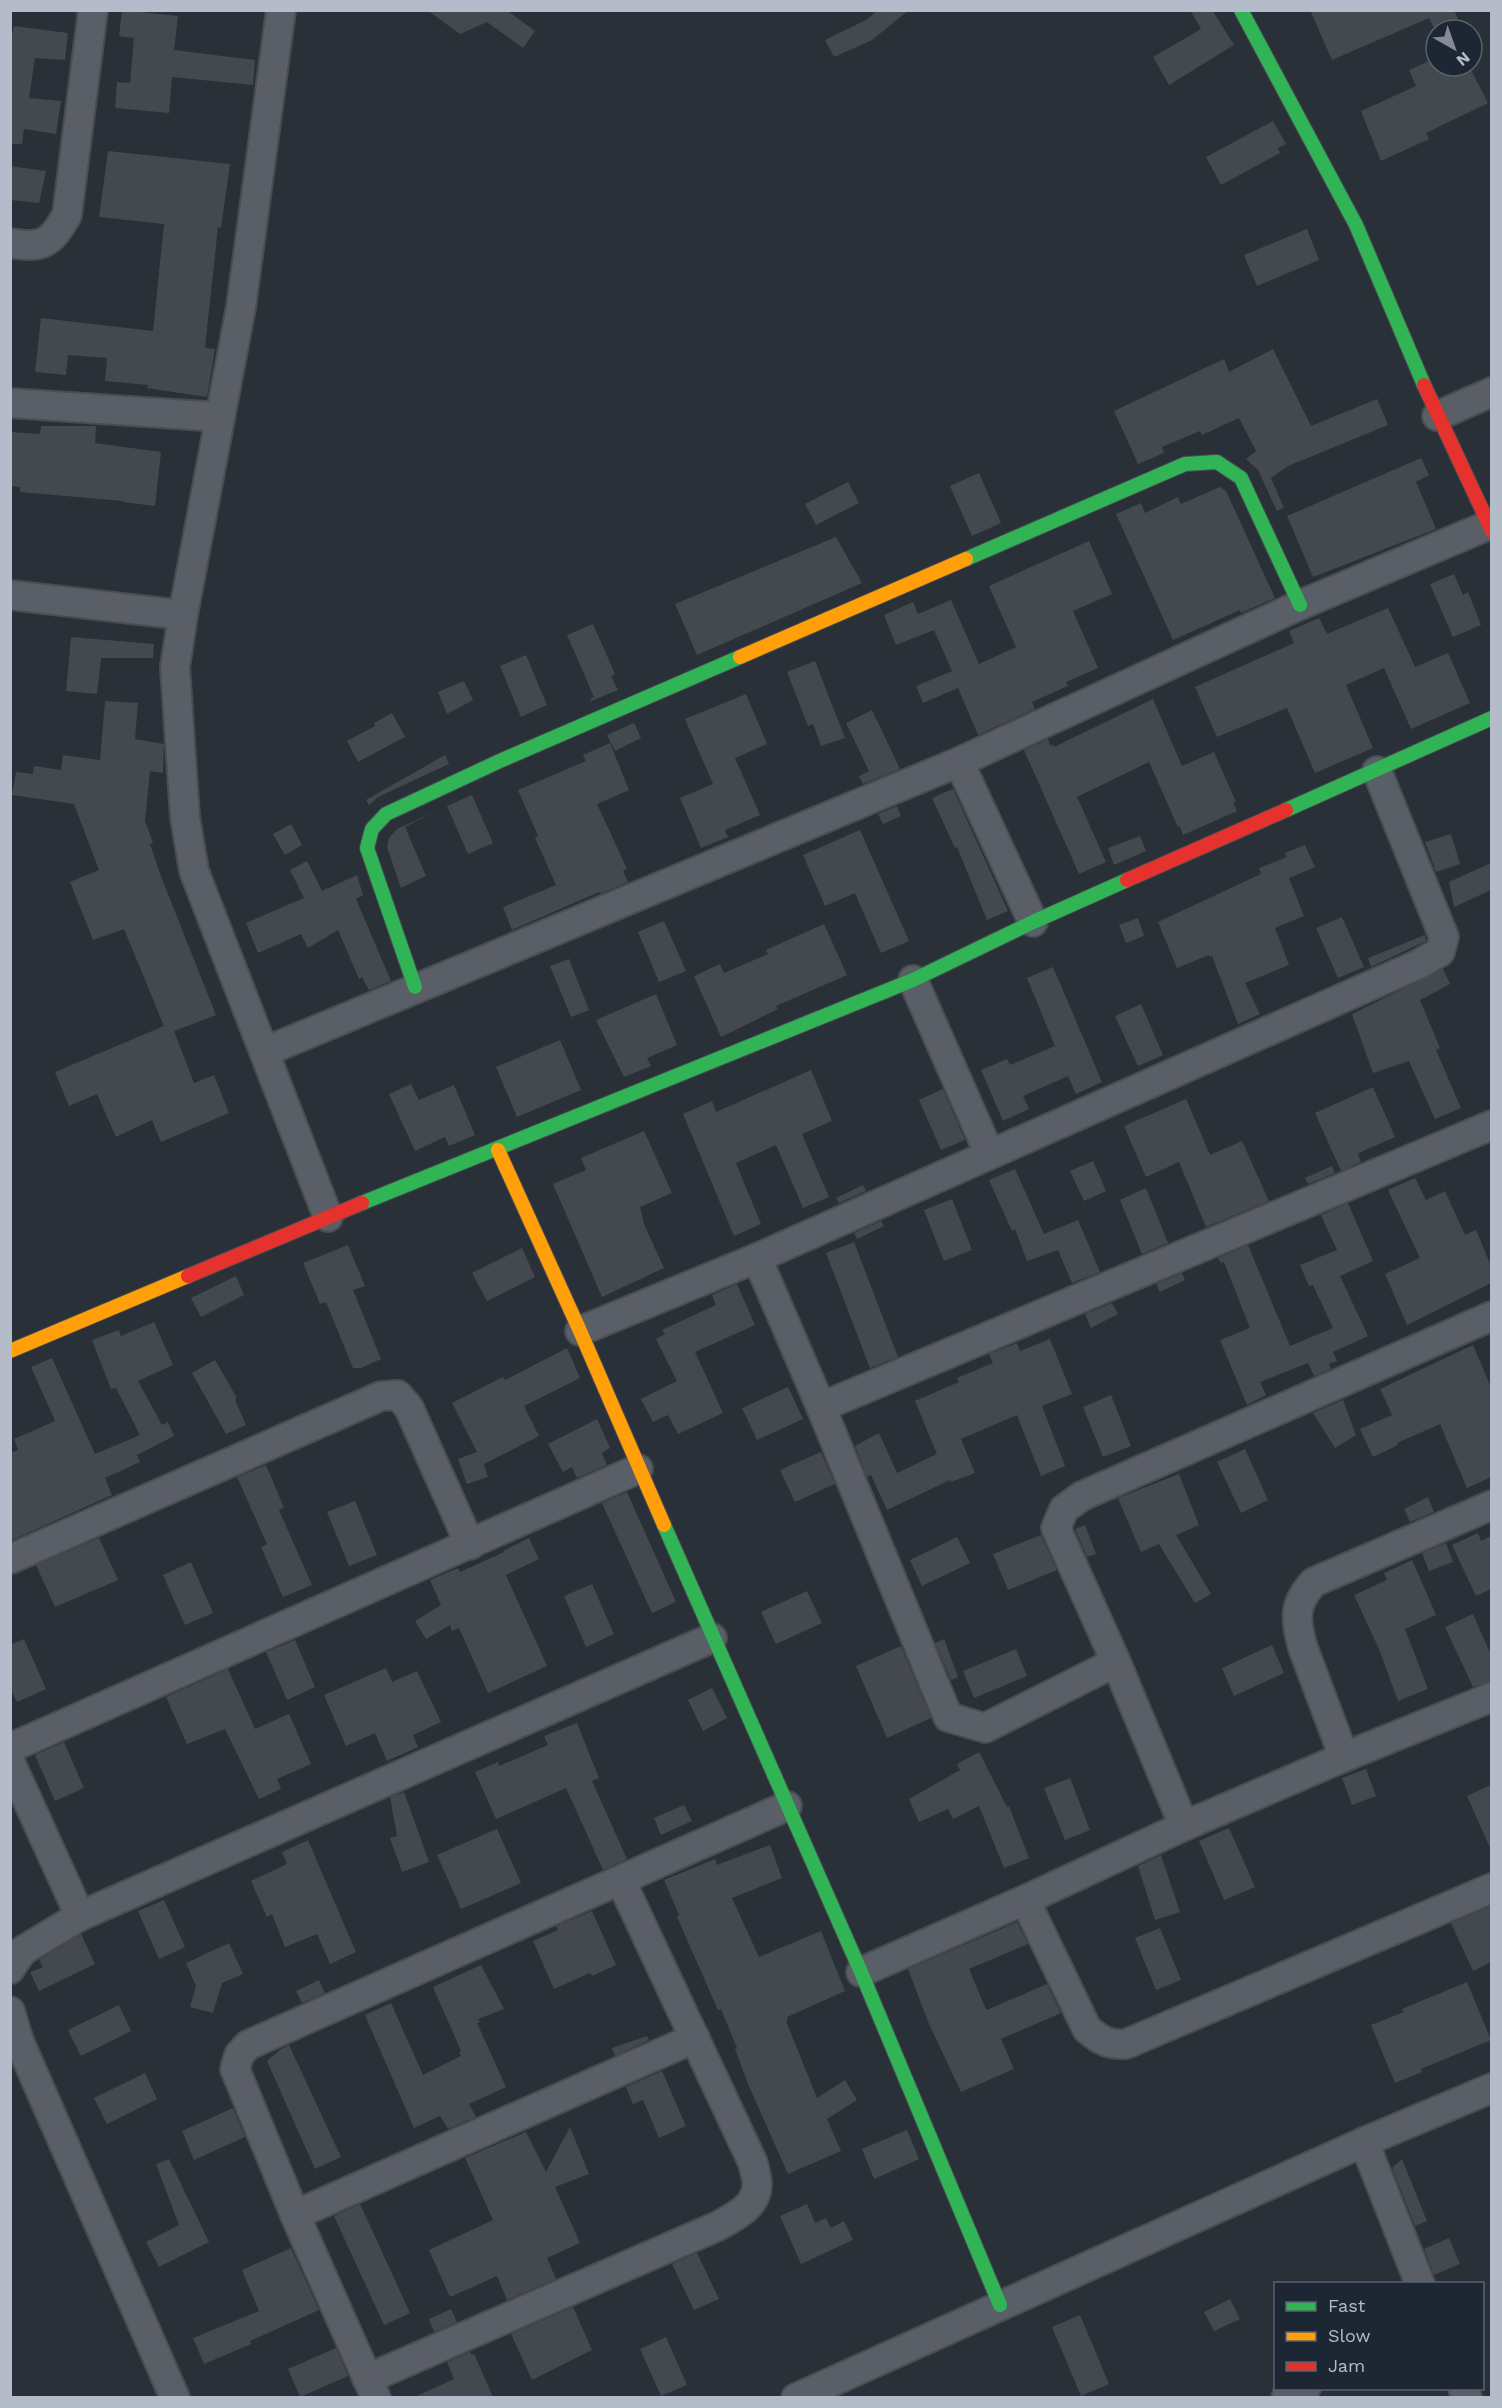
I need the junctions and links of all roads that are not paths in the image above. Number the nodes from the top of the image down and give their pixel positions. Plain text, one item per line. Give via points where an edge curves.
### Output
1 (93, 10) edge
2 (280, 10) edge
3 (1241, 10) edge
4 (10, 243) edge
5 (1491, 392) edge
6 (10, 403) edge
7 (1437, 416) junction
8 (220, 417) junction
9 (1490, 528) edge
10 (10, 595) edge
11 (1300, 605) junction
12 (183, 615) junction
13 (1491, 718) edge
14 (959, 762) junction
15 (1377, 771) junction
16 (1033, 922) junction
17 (913, 980) junction
18 (415, 987) junction
19 (264, 1052) junction
20 (1491, 1125) edge
21 (498, 1149) junction
22 (989, 1153) junction
23 (328, 1217) junction
24 (757, 1258) junction
25 (1491, 1316) edge
26 (580, 1331) junction
27 (10, 1351) edge
28 (821, 1407) junction
29 (638, 1469) junction
30 (1491, 1505) edge
31 (470, 1545) junction
32 (10, 1558) edge
33 (712, 1638) junction
34 (1116, 1662) junction
35 (1491, 1697) edge
36 (10, 1748) edge
37 (1344, 1756) junction
38 (10, 1762) edge
39 (787, 1806) junction
40 (1184, 1826) junction
41 (621, 1881) junction
42 (1491, 1888) edge
43 (1025, 1900) junction
44 (80, 1916) junction
45 (10, 1969) edge
46 (861, 1972) junction
47 (10, 2012) edge
48 (695, 2038) junction
49 (1491, 2088) edge
50 (1364, 2142) junction
51 (295, 2215) junction
52 (1419, 2282) edge
53 (1000, 2305) junction
54 (372, 2388) edge
55 (841, 2389) edge
56 (1302, 2390) edge
57 (175, 2397) edge
58 (796, 2397) edge
59 (1286, 2397) edge

1 - 4 street via 68,215 55,236 32,247
2 - 8 street via 241,307
3 - 7 street via 1356,225
5 - 7 street
6 - 8 street
7 - 9 street
8 - 12 street
9 - 11 street
10 - 12 street
11 - 14 street
11 - 18 street via 1241,478 1217,462 1185,464 386,814 372,829 367,848
12 - 19 street via 175,667 185,817 194,871
13 - 15 street
14 - 16 street
14 - 18 street
15 - 16 street
15 - 22 street via 1444,937 1440,952 1150,1085
16 - 17 street
17 - 21 street
17 - 22 street
18 - 19 street
19 - 23 street
20 - 28 street
21 - 23 street
21 - 26 street
22 - 24 street
23 - 27 street
24 - 26 street
24 - 28 street
25 - 34 street via 1082,1496 1064,1509 1056,1528
26 - 29 street
28 - 34 street via 948,1717 985,1728
29 - 31 street
29 - 33 street
30 - 37 street via 1314,1582 1304,1593 1297,1611 1298,1631
31 - 32 street via 409,1408 398,1395 381,1396
31 - 36 street
33 - 39 street
33 - 44 street
34 - 40 street
35 - 37 street
37 - 40 street
38 - 44 street
39 - 41 street
39 - 46 street
40 - 43 street
41 - 48 street
41 - 51 street via 248,2045 239,2055 235,2069
42 - 43 street via 1126,2044 1112,2045 1087,2029
43 - 46 street
44 - 45 street via 22,1951
46 - 53 street
47 - 57 street via 19,2041
48 - 51 street
48 - 54 street via 753,2163 758,2186 752,2202 718,2226
49 - 50 street
50 - 52 street
50 - 53 street
51 - 54 street
53 - 55 street
55 - 58 street
56 - 59 street

